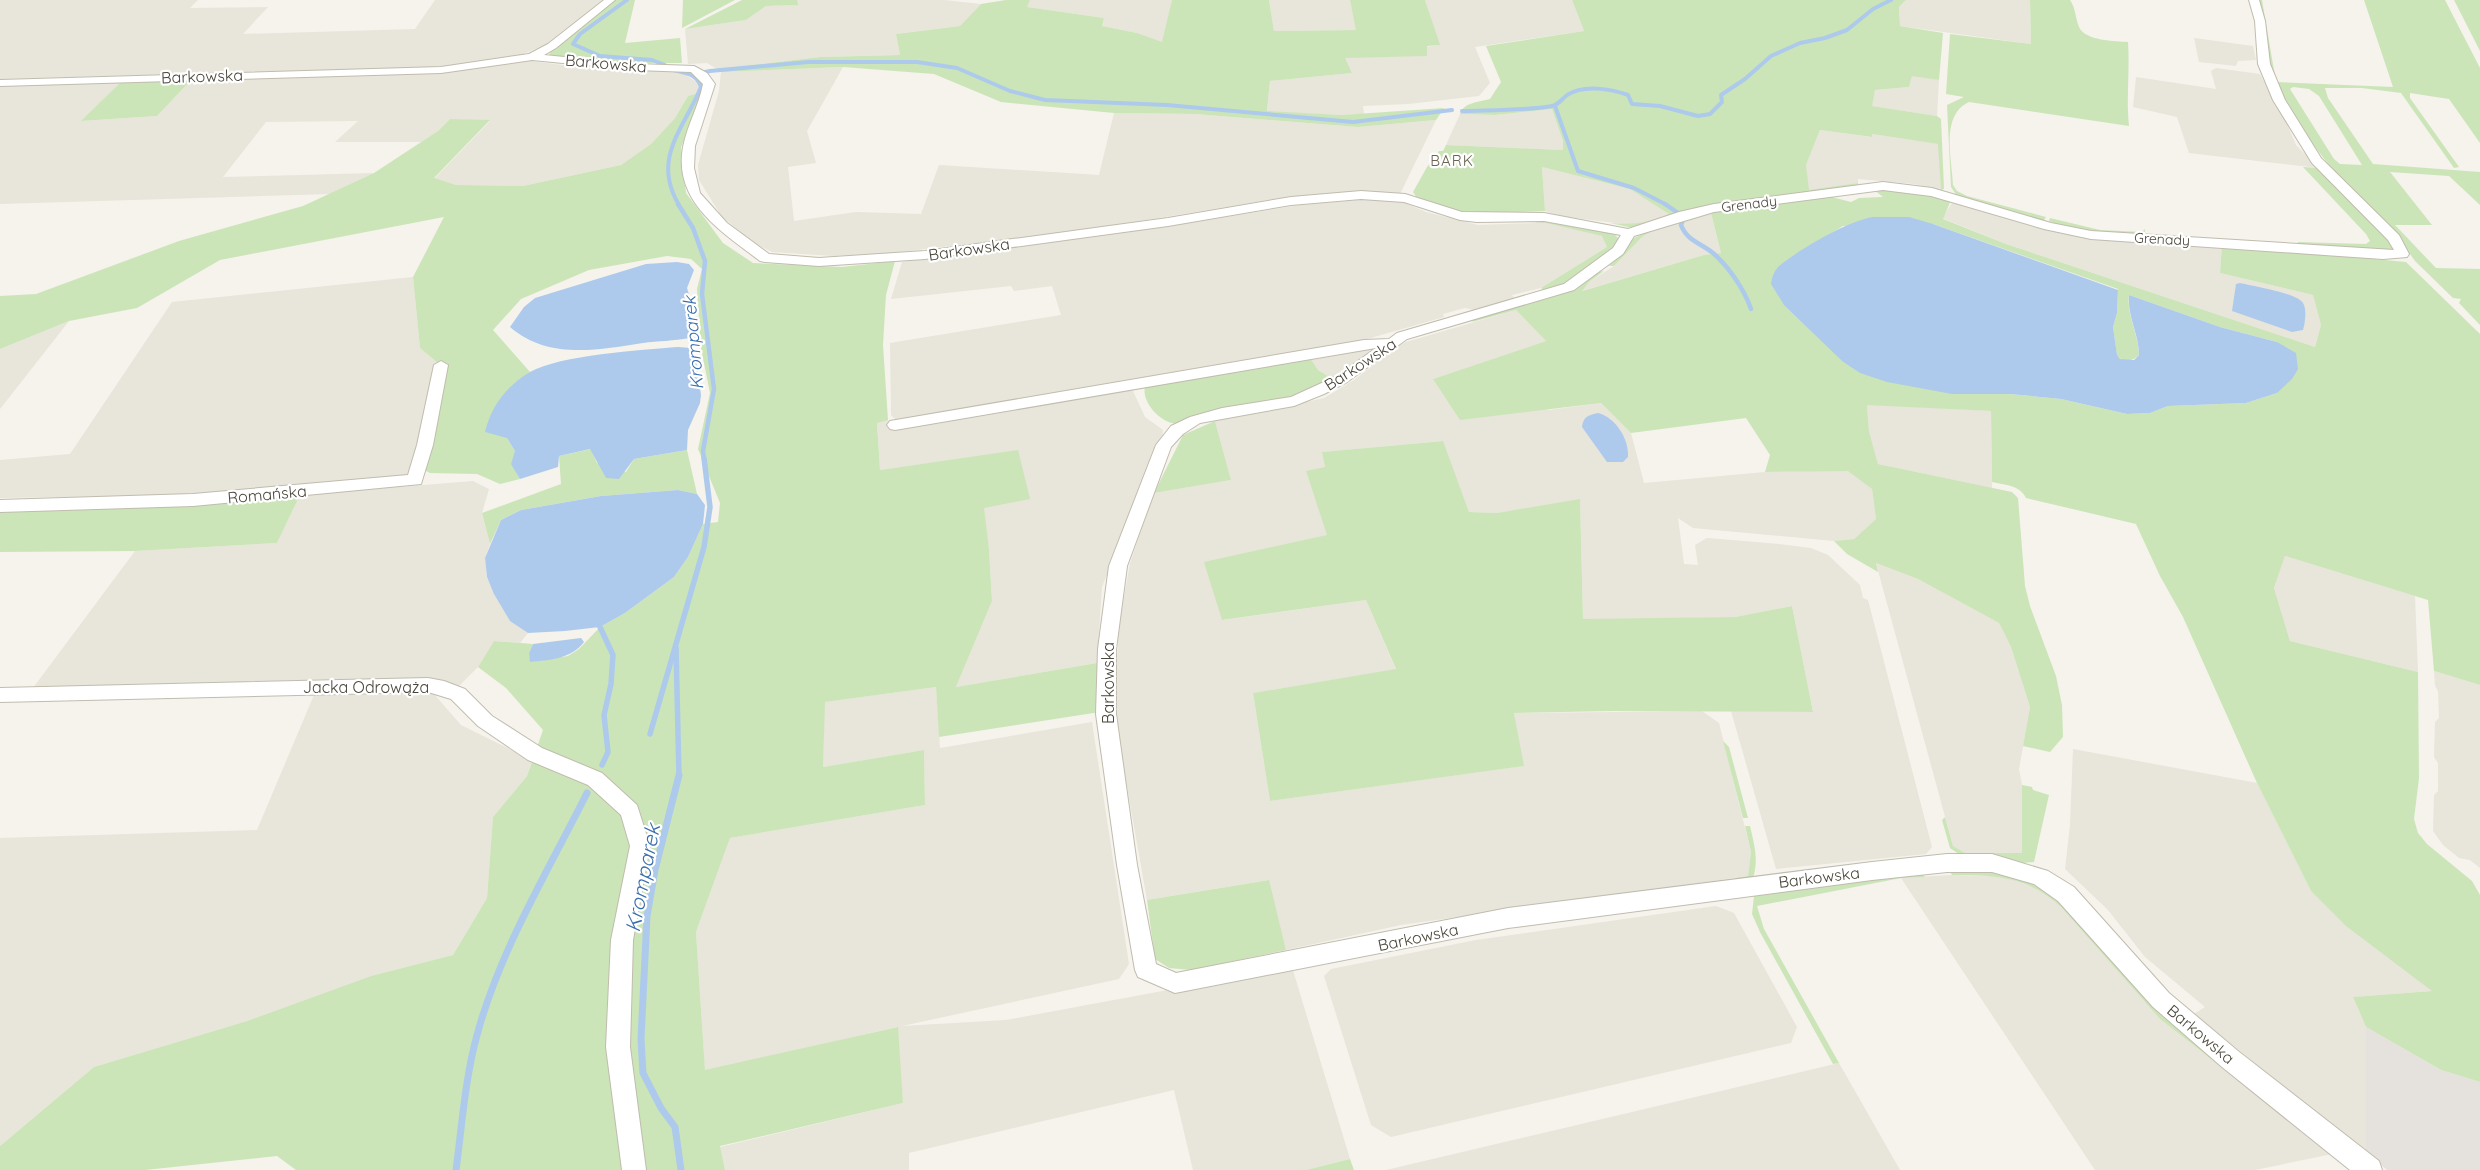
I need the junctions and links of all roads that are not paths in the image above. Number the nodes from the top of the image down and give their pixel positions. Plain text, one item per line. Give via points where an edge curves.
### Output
1 (610, 0) edge
2 (2254, 0) edge
3 (532, 57) junction
4 (0, 82) edge
5 (1629, 233) junction
6 (1391, 343) junction
7 (441, 365) dead end
8 (895, 425) dead end
9 (0, 506) edge
10 (0, 695) edge
11 (634, 1170) edge
12 (2370, 1170) edge

1 - 3 street via 552,46
2 - 5 street, Grenady via 2260,21 2264,64 2279,100 2316,160 2394,238 2402,254 2383,256 2091,235 1932,192 1890,186 1714,208
3 - 4 street, Barkowska via 441,70
3 - 5 street, Barkowska via 636,67 685,68 700,73 709,84 689,146 688,168 694,194 722,226 765,258 819,262 926,255 1168,222 1291,201 1361,195 1405,198 1477,218 1544,217
5 - 6 street, Barkowska via 1618,251 1569,287 1414,332
6 - 8 street via 1364,344
6 - 12 street, Barkowska via 1342,379 1319,391 1294,401 1195,420 1177,430 1164,444 1118,566 1106,649 1106,714 1127,865 1146,970 1175,983 1306,960 1508,918 1872,871 1947,863 1992,863 2041,877 2066,894 2161,1000
7 - 9 street, Romańska via 415,480 193,500
10 - 11 street, Jacka Odrowąża via 428,685 458,694 485,721 536,754 595,779 630,812 640,846 622,940 618,1047

